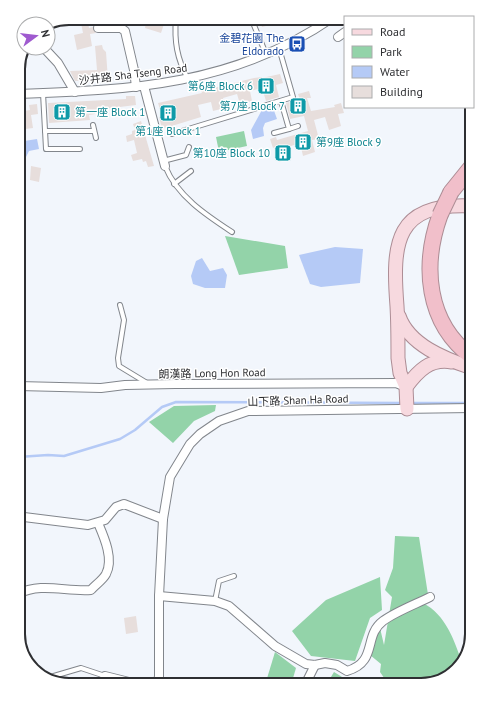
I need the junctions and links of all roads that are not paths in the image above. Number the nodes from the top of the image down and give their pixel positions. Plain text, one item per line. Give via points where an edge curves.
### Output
1 (176, 25) edge
2 (254, 25) edge
3 (322, 25) edge
4 (98, 28) dead end
5 (279, 48) junction
6 (266, 54) junction
7 (51, 56) edge
8 (188, 79) junction
9 (140, 87) junction
10 (75, 92) junction
11 (43, 93) junction
12 (25, 94) edge
13 (281, 100) junction
14 (93, 125) dead end
15 (298, 126) dead end
16 (289, 129) junction
17 (94, 131) junction
18 (44, 132) junction
19 (274, 133) dead end
20 (172, 134) dead end
21 (96, 138) dead end
22 (189, 147) dead end
23 (80, 149) dead end
24 (164, 164) junction
25 (191, 171) dead end
26 (465, 175) edge
27 (174, 184) junction
28 (465, 206) edge
29 (232, 232) dead end
30 (120, 305) dead end
31 (397, 308) junction
32 (465, 357) edge
33 (465, 362) edge
34 (465, 363) edge
35 (151, 385) junction
36 (25, 386) edge
37 (406, 398) junction
38 (465, 407) edge
39 (25, 517) edge
40 (163, 519) junction
41 (98, 523) junction
42 (234, 576) dead end
43 (25, 590) edge
44 (159, 596) junction
45 (430, 597) dead end
46 (215, 601) junction
47 (315, 665) junction
48 (55, 676) edge
49 (105, 676) joint
50 (113, 678) edge
51 (159, 678) edge
52 (308, 678) edge

1 - 8 lane via 177,52
2 - 6 lane
3 - 5 street, 沙井路 Sha Tseng Road via 301,39
4 - 9 street via 121,28 126,31
5 - 6 street, 沙井路 Sha Tseng Road
5 - 13 lane via 292,97
6 - 8 street, 沙井路 Sha Tseng Road via 222,71
7 - 10 street
8 - 9 street, 沙井路 Sha Tseng Road
9 - 10 street, 沙井路 Sha Tseng Road
9 - 24 street
10 - 11 street, 沙井路 Sha Tseng Road
11 - 12 street, 沙井路 Sha Tseng Road
11 - 18 lane
13 - 16 lane
13 - 20 lane
14 - 17 lane
15 - 16 lane
16 - 19 lane
17 - 18 lane
17 - 21 lane
18 - 23 lane via 46,149
22 - 24 lane via 186,155
24 - 27 lane
25 - 27 lane
26 - 32 highway, bridge via 452,192 440,215 434,233 429,276 438,316
27 - 29 lane via 201,211
28 - 31 main road via 432,209 417,217 406,229 397,245 395,258
30 - 35 lane via 124,320 118,358 120,366
31 - 33 main road via 402,322 412,336 432,350
31 - 37 main road via 400,373
34 - 37 main road via 436,362 426,366 420,370
35 - 36 street, 朗漢路 Long Hon Road via 101,388
35 - 37 street, 朗漢路 Long Hon Road via 396,383
37 - 38 street, 山下路 Shan Ha Road
37 - 40 street, 山下路 Shan Ha Road via 248,411 219,421 208,427 190,444 170,477
39 - 41 street via 88,526
40 - 41 street via 124,504 116,507 105,520
40 - 44 street, 山下路 Shan Ha Road
41 - 43 street via 109,556 106,574 91,590 51,587
42 - 46 lane via 219,581
44 - 46 street
44 - 51 street, 山下路 Shan Ha Road
45 - 47 street via 383,621 375,630 364,662 357,668 347,671 337,665
46 - 47 street via 229,606 275,646 306,664
47 - 52 street
48 - 49 lane via 81,668
49 - 50 street

